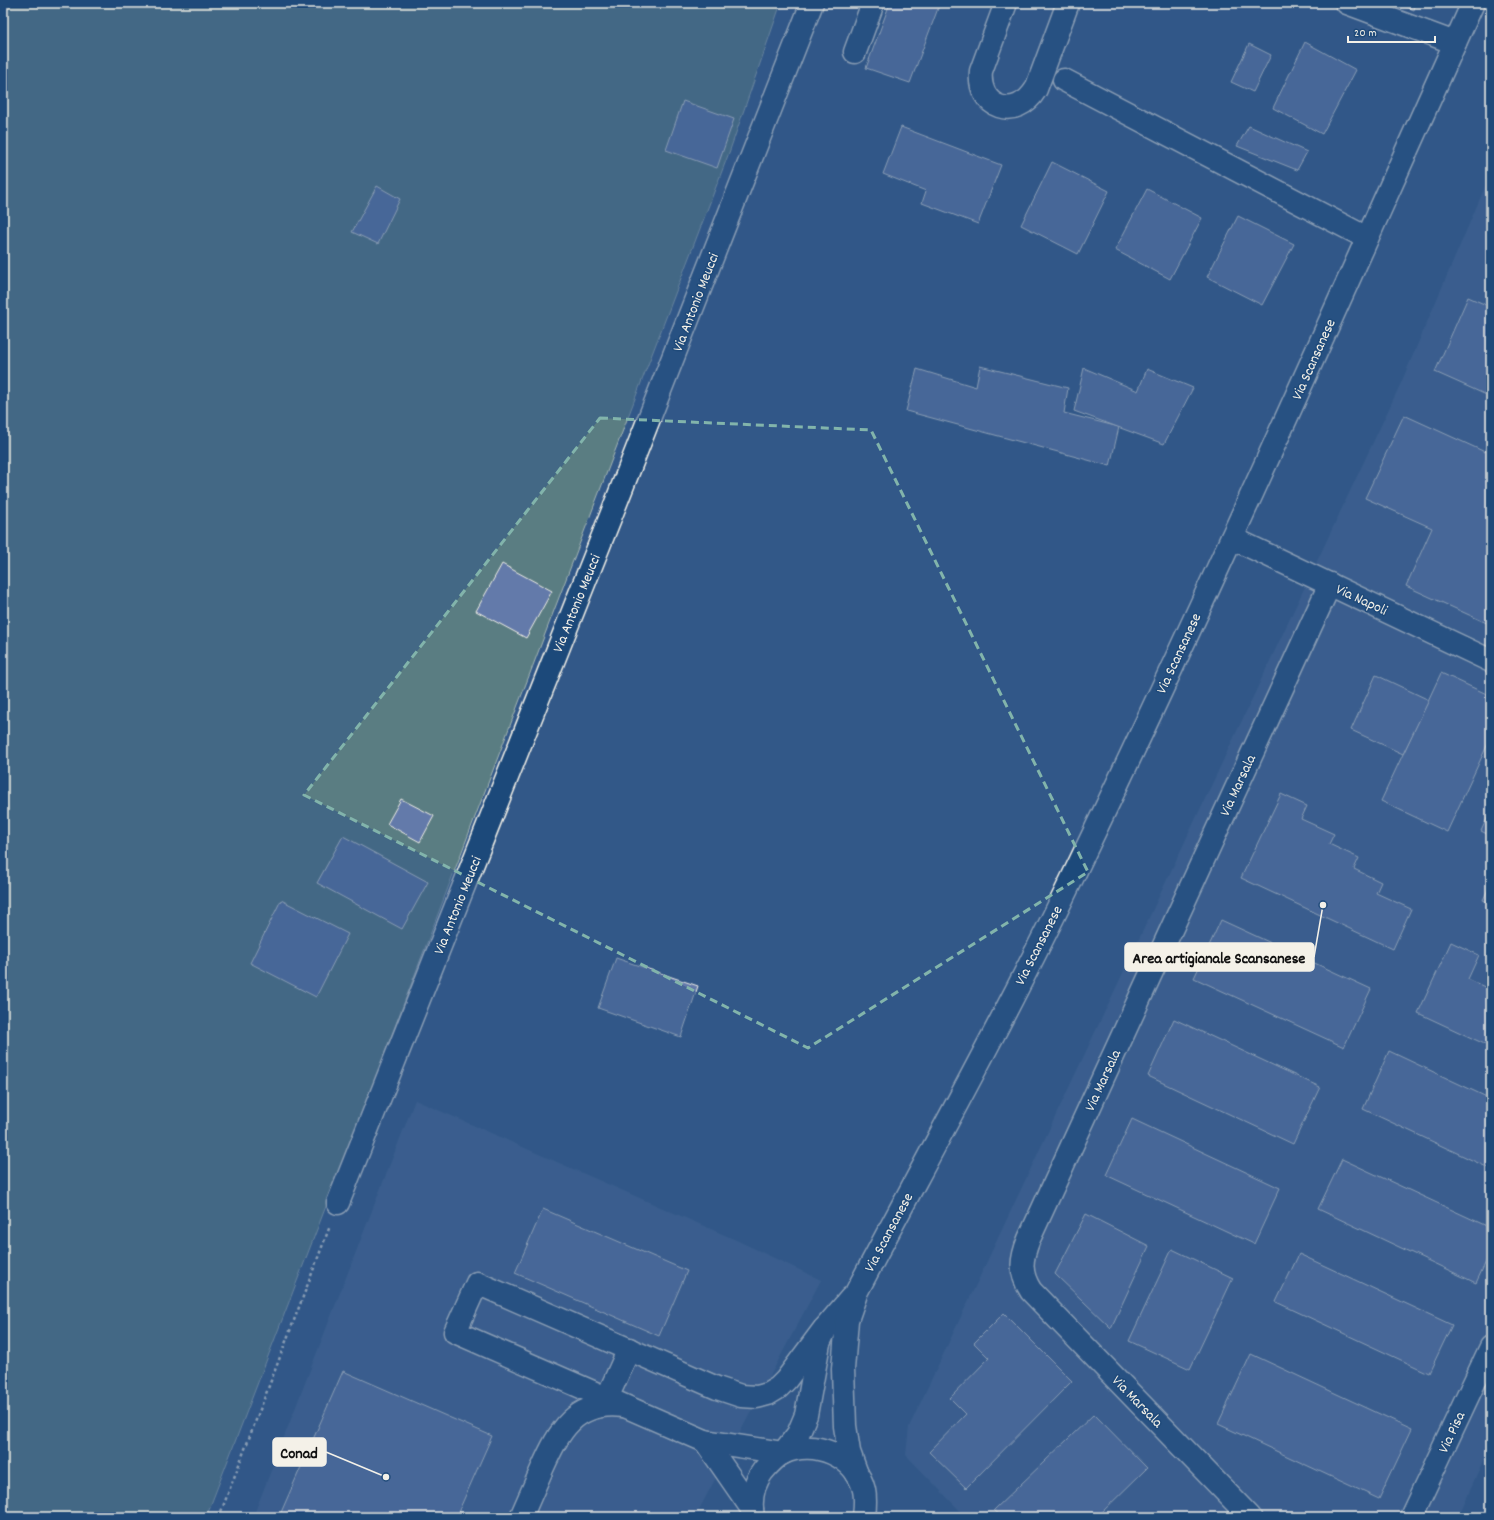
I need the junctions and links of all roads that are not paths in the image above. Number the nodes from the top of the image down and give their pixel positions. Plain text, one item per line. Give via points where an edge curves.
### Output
1 (812, 3) edge
2 (874, 3) edge
3 (1006, 3) edge
4 (1068, 3) edge
5 (1347, 3) edge
6 (1473, 3) edge
7 (1455, 43) junction
8 (855, 52) dead end
9 (1064, 80) dead end
10 (1367, 238) junction
11 (1232, 538) junction
12 (1330, 584) junction
13 (1491, 661) edge
14 (338, 1203) road end
15 (857, 1291) junction
16 (827, 1326) junction
17 (1491, 1347) edge
18 (629, 1349) junction
19 (607, 1398) junction
20 (628, 1407) junction
21 (705, 1441) junction
22 (783, 1453) junction
23 (857, 1474) junction
24 (867, 1513) edge
25 (751, 1514) edge
26 (521, 1517) edge
27 (1250, 1517) edge
28 (1411, 1517) edge

1 - 14 street, Via Antonio Meucci
2 - 8 street
3 - 4 street via 981,71 980,82 983,92 990,101 1010,108 1030,99 1036,89
5 - 7 street
6 - 7 street, Via Scansanese
7 - 10 street, Via Scansanese
9 - 10 street
10 - 11 street, Via Scansanese
11 - 12 street, Via Napoli
11 - 15 street, Via Scansanese via 1078,866
12 - 13 street, Via Napoli
12 - 27 street, Via Marsala via 1029,1239 1022,1262 1023,1273 1031,1291
15 - 16 street, Via Scansanese
15 - 23 street, Via Scansanese via 847,1320 842,1370 845,1426 849,1452
16 - 18 street via 783,1383 768,1394 757,1397 741,1396 717,1388
16 - 22 street, Via Scansanese via 819,1344 806,1415 798,1434
17 - 28 street, Via Pisa
18 - 19 street
18 - 19 street via 477,1283 455,1332
19 - 20 street
20 - 21 street
20 - 26 street via 599,1407 585,1411 572,1419 554,1443
21 - 22 street
21 - 25 street
22 - 23 street, Via Scansanese via 800,1448 817,1448 833,1452 846,1461
22 - 25 street, Via Scansanese via 759,1476 753,1491
23 - 24 street, Via Scansanese via 864,1488

